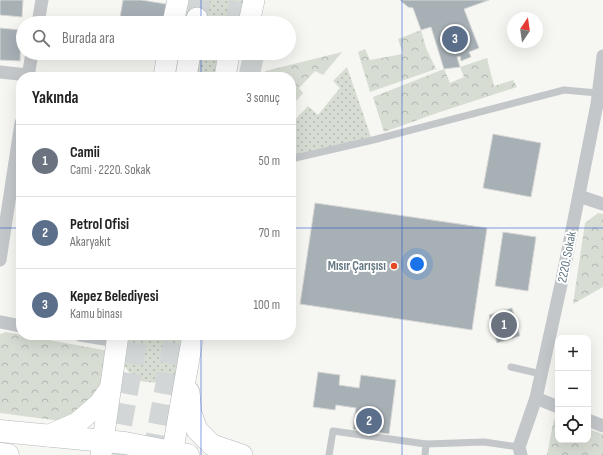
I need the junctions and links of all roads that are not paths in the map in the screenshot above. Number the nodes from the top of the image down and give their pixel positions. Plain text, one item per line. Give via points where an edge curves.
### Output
1 (42, 0) edge
2 (178, 0) edge
3 (254, 0) edge
4 (39, 16) edge
5 (175, 16) edge
6 (251, 16) edge
7 (603, 56) edge
8 (31, 60) edge
9 (167, 60) edge
10 (189, 60) edge
11 (228, 60) edge
12 (243, 60) edge
13 (0, 72) edge
14 (29, 72) edge
15 (165, 72) edge
16 (187, 72) edge
17 (226, 72) edge
18 (240, 72) edge
19 (16, 74) edge
20 (599, 100) edge
21 (16, 156) edge
22 (296, 158) edge
23 (579, 196) junction
24 (603, 204) edge
25 (0, 260) edge
26 (0, 322) edge
27 (16, 325) edge
28 (117, 340) edge
29 (192, 340) edge
30 (188, 364) junction
31 (511, 367) dead end
32 (541, 374) junction
33 (110, 389) junction
34 (536, 398) junction
35 (555, 406) edge
36 (591, 421) edge
37 (603, 426) edge
38 (0, 431) edge
39 (47, 436) junction
40 (426, 444) junction
41 (102, 448) edge
42 (518, 452) edge
43 (0, 454) edge
44 (177, 454) edge
45 (8, 455) edge
46 (242, 455) edge
47 (329, 455) edge
48 (425, 455) edge

1 - 4 street
2 - 5 main road
3 - 6 main road
7 - 20 street, 2220. Sokak
8 - 14 street
9 - 15 main road
10 - 16 main road
11 - 17 main road
12 - 18 main road
13 - 19 street
20 - 22 lane via 564,90
20 - 23 street, 2220. Sokak
21 - 25 street
23 - 24 street
23 - 32 street, 2220. Sokak
26 - 27 street
28 - 33 main road
29 - 30 main road
30 - 44 main road
30 - 46 main road via 191,413 197,430 212,445
31 - 32 lane
32 - 34 street, 2220. Sokak
33 - 39 main road via 99,404 77,423
33 - 41 main road
34 - 35 street
34 - 42 street, 2220. Sokak
36 - 37 street
38 - 39 highway
39 - 41 highway
40 - 42 lane via 484,442
40 - 47 lane via 333,431
40 - 48 lane
41 - 44 highway via 125,443
43 - 45 highway

